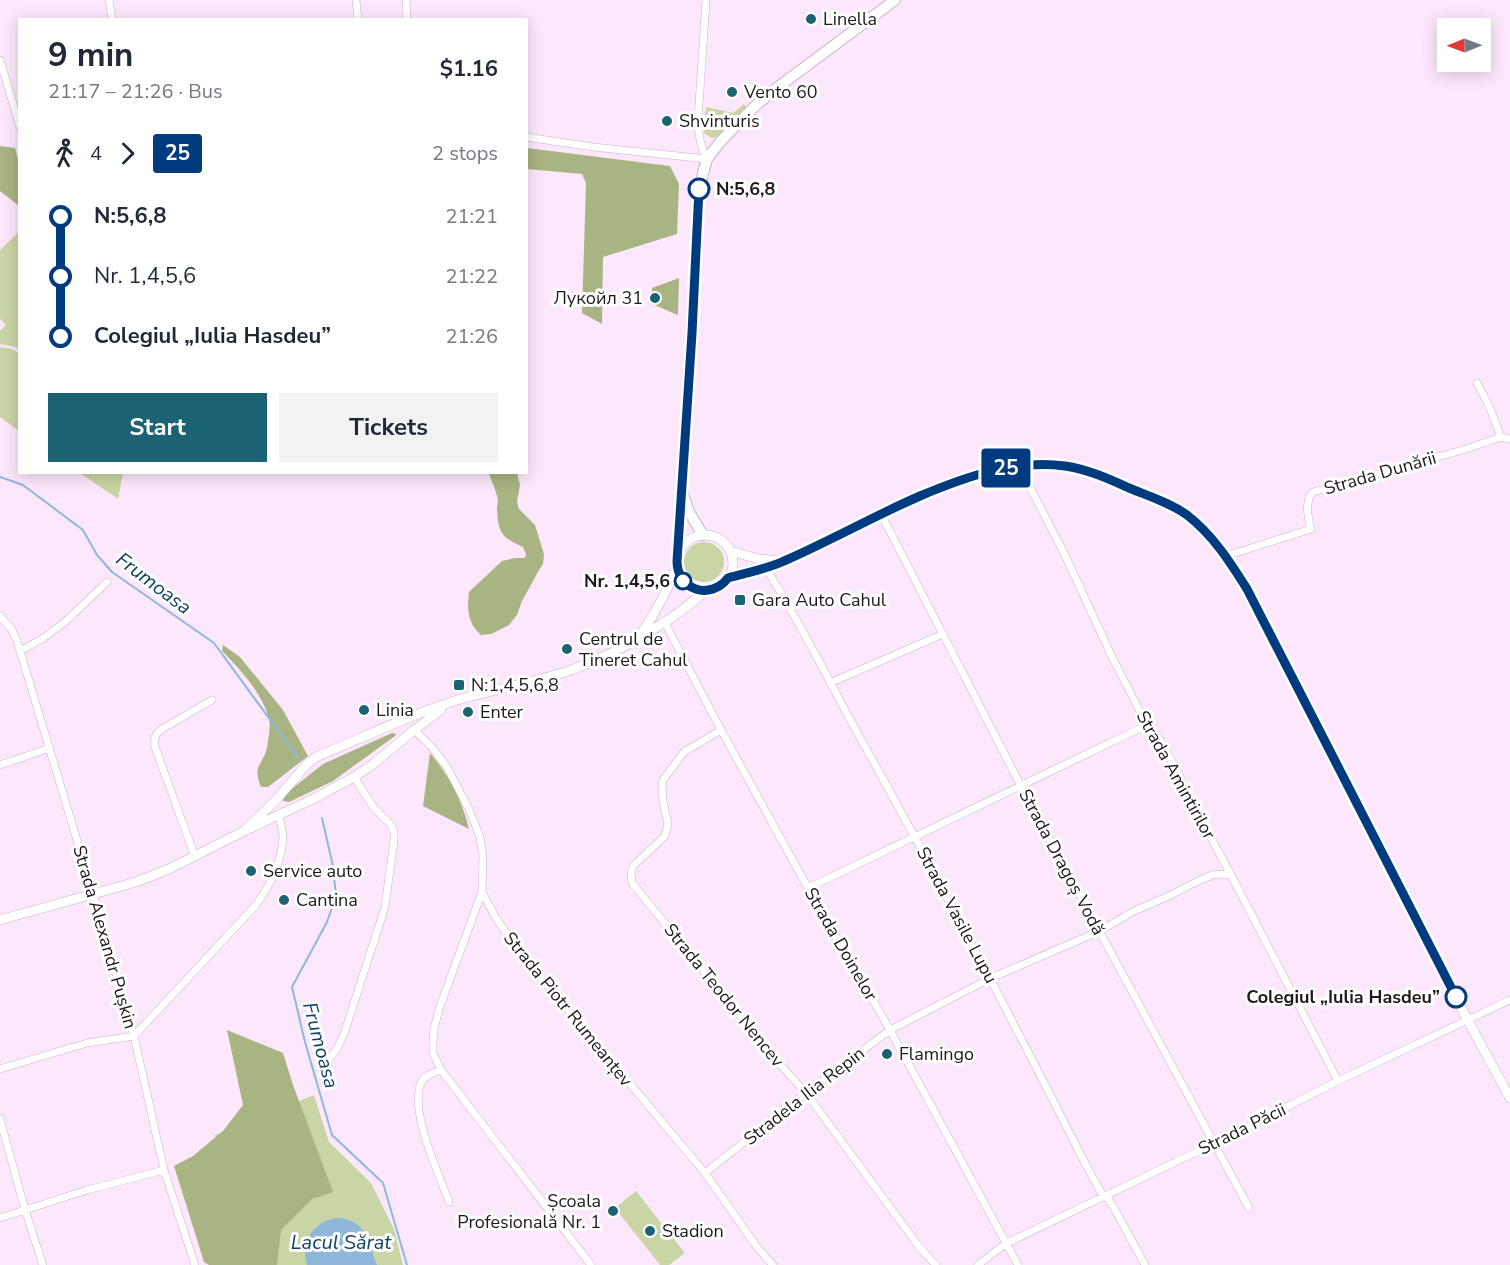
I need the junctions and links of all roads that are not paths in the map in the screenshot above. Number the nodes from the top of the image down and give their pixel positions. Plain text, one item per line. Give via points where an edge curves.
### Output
1 (108, 0) edge
2 (356, 0) edge
3 (406, 0) edge
4 (706, 0) edge
5 (896, 0) edge
6 (112, 18) edge
7 (358, 18) edge
8 (406, 18) edge
9 (0, 60) edge
10 (18, 118) edge
11 (528, 137) edge
12 (707, 159) junction
13 (1477, 382) dead end
14 (1501, 437) junction
15 (1510, 439) edge
16 (1019, 466) junction
17 (681, 491) junction
18 (881, 513) junction
19 (703, 535) junction
20 (730, 551) junction
21 (1226, 556) junction
22 (678, 559) junction
23 (782, 562) junction
24 (765, 567) junction
25 (728, 578) junction
26 (107, 582) dead end
27 (707, 590) junction
28 (0, 616) edge
29 (665, 622) junction
30 (943, 634) junction
31 (638, 639) junction
32 (20, 651) junction
33 (830, 683) junction
34 (212, 700) dead end
35 (450, 703) junction
36 (1148, 724) junction
37 (391, 725) junction
38 (414, 730) junction
39 (721, 730) junction
40 (398, 743) junction
41 (50, 748) junction
42 (0, 765) edge
43 (354, 777) junction
44 (1021, 786) junction
45 (279, 797) junction
46 (283, 813) junction
47 (244, 831) junction
48 (915, 837) junction
49 (195, 857) junction
50 (1232, 875) junction
51 (808, 888) junction
52 (482, 892) junction
53 (93, 893) junction
54 (0, 920) edge
55 (1100, 931) junction
56 (991, 978) junction
57 (1510, 1000) edge
58 (1467, 1019) junction
59 (890, 1030) junction
60 (134, 1036) junction
61 (318, 1067) dead end
62 (0, 1069) edge
63 (441, 1070) junction
64 (1338, 1082) junction
65 (806, 1093) junction
66 (1510, 1098) edge
67 (0, 1119) edge
68 (1215, 1143) junction
69 (164, 1170) junction
70 (705, 1173) junction
71 (1103, 1196) junction
72 (449, 1202) dead end
73 (1249, 1208) dead end
74 (25, 1210) junction
75 (0, 1218) edge
76 (1005, 1244) junction
77 (43, 1265) edge
78 (195, 1265) edge
79 (591, 1265) edge
80 (773, 1265) edge
81 (936, 1265) edge
82 (978, 1265) edge
83 (1018, 1265) edge
84 (1145, 1265) edge

1 - 6 street
2 - 7 street
3 - 8 street
4 - 12 street via 698,137
5 - 12 main road via 754,106
9 - 10 street
11 - 12 street
12 - 17 main road via 698,201
13 - 14 street
14 - 15 street
14 - 21 street, Strada Dunării via 1313,492 1308,499 1311,529
16 - 18 main road via 967,477
16 - 21 main road via 1086,470 1165,503 1186,514
16 - 36 street, Strada Amintirilor
17 - 19 main road
17 - 22 main road
18 - 23 main road
18 - 30 street, Strada Dragoș Vodă
19 - 20 main road via 719,539
19 - 22 main road via 686,542
20 - 23 main road
20 - 25 main road
21 - 58 main road via 1247,589
22 - 27 main road via 686,584
22 - 31 main road via 669,588
23 - 24 main road
24 - 25 main road
24 - 33 street, Strada Vasile Lupu
25 - 27 main road via 719,587
26 - 32 street via 66,621
27 - 29 main road
28 - 32 street, Strada Alexandr Pușkin via 12,630
29 - 31 main road
29 - 39 street, Strada Doinelor
30 - 33 street
30 - 44 street, Strada Dragoș Vodă
31 - 35 main road via 574,669
32 - 41 street, Strada Alexandr Pușkin
33 - 48 street, Strada Vasile Lupu
34 - 49 street via 162,729 154,738
35 - 37 main road
35 - 38 main road
36 - 44 street
36 - 50 street, Strada Amintirilor via 1161,741
37 - 40 main road via 399,729
37 - 45 main road via 316,757
38 - 40 main road
38 - 52 street, Strada Piotr Rumeanțev via 447,766 469,809 483,855
39 - 51 street, Strada Doinelor
39 - 65 street, Strada Teodor Nencev via 684,752 663,780 668,830 633,866 631,879
40 - 43 main road
41 - 42 street
41 - 53 street, Strada Alexandr Pușkin
43 - 46 main road
43 - 61 street via 394,832 391,869 386,907 339,1048
44 - 48 street
44 - 55 street, Strada Dragoș Vodă
45 - 46 main road
45 - 47 main road
46 - 47 main road
46 - 60 street via 283,836 268,889
47 - 49 main road
48 - 51 street
48 - 56 street, Strada Vasile Lupu
49 - 53 main road via 154,875
50 - 55 street, Stradela Ilia Repin via 1212,875
50 - 64 street, Strada Amintirilor
51 - 59 street, Strada Doinelor
52 - 63 street via 434,1029 433,1053
52 - 70 street, Strada Piotr Rumeanțev via 515,947
53 - 54 main road
53 - 60 street, Strada Alexandr Pușkin
55 - 56 street, Stradela Ilia Repin
55 - 68 street, Strada Dragoș Vodă
56 - 59 street, Stradela Ilia Repin
56 - 71 street, Strada Vasile Lupu
57 - 58 street, Strada Păcii
58 - 64 street, Strada Păcii
58 - 66 main road
59 - 65 street, Stradela Ilia Repin
59 - 76 street, Strada Doinelor
60 - 62 street via 87,1043
60 - 69 street, Strada Alexandr Pușkin
63 - 72 street via 422,1082 419,1103 424,1134
63 - 79 street
64 - 68 street, Strada Păcii
65 - 70 street, Stradela Ilia Repin
65 - 81 street, Strada Teodor Nencev
67 - 74 street
68 - 71 street, Strada Păcii
68 - 73 street, Strada Dragoș Vodă
69 - 74 street
69 - 78 street, Strada Alexandr Pușkin
70 - 80 street, Strada Piotr Rumeanțev
71 - 76 street, Strada Păcii
71 - 84 street, Strada Vasile Lupu via 1113,1206
74 - 75 street
74 - 77 street
76 - 82 street, Strada Păcii
76 - 83 street, Strada Doinelor

